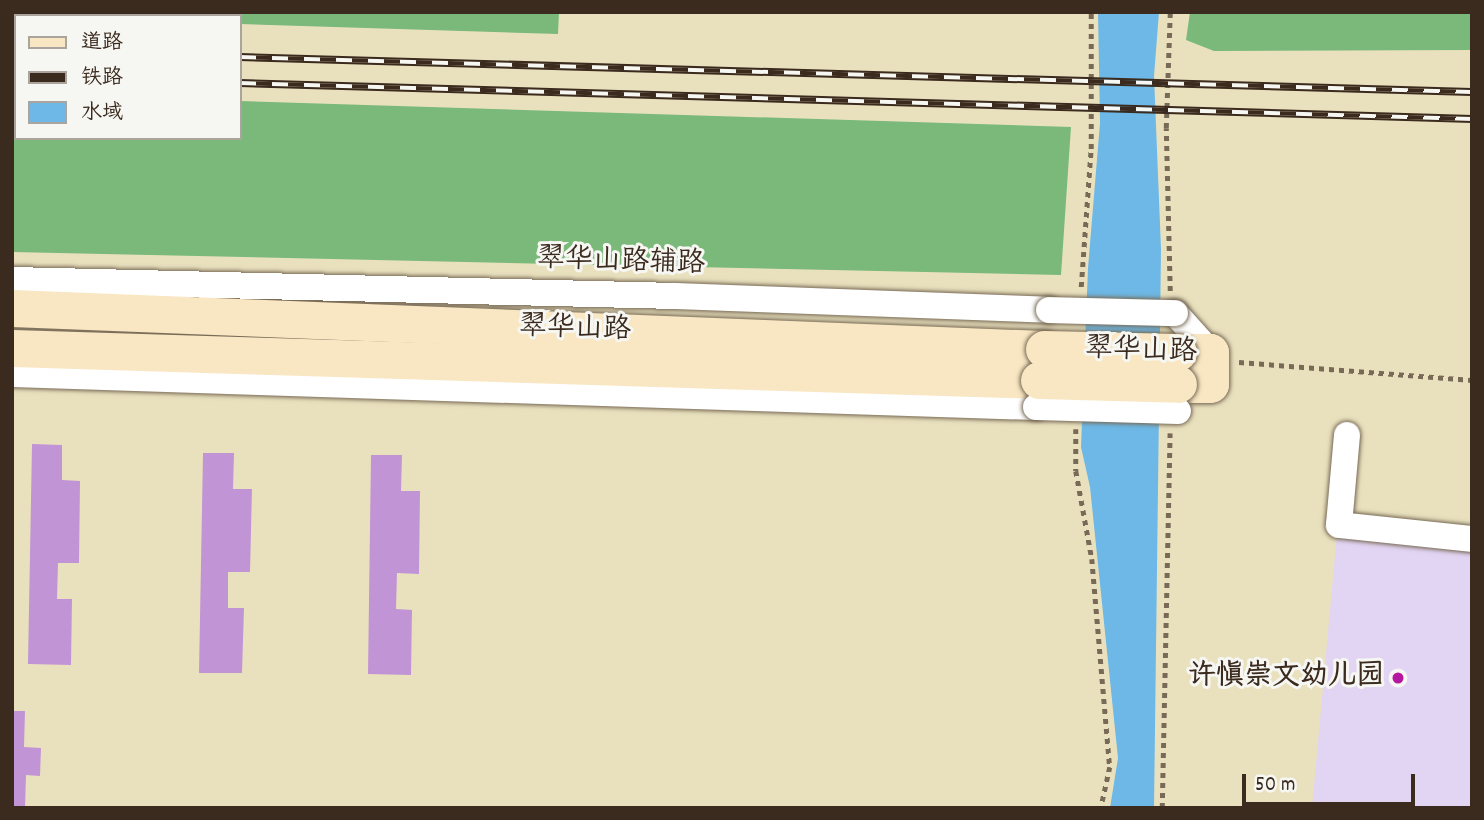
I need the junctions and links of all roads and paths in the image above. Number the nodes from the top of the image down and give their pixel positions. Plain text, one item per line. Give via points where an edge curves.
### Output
1 (12, 280) edge
2 (12, 308) edge
3 (12, 348) edge
4 (12, 374) edge
5 (1194, 374) junction
6 (1040, 379) junction
7 (1472, 380) edge
8 (1347, 435) dead end
9 (1472, 539) edge

1 - 5 street, 翠华山路辅路, bridge via 1175,313
2 - 6 main road, 翠华山路
3 - 6 main road, 翠华山路
4 - 6 street
5 - 6 main road, 翠华山路, bridge
5 - 6 street, bridge
5 - 7 path
8 - 9 street via 1339,526

